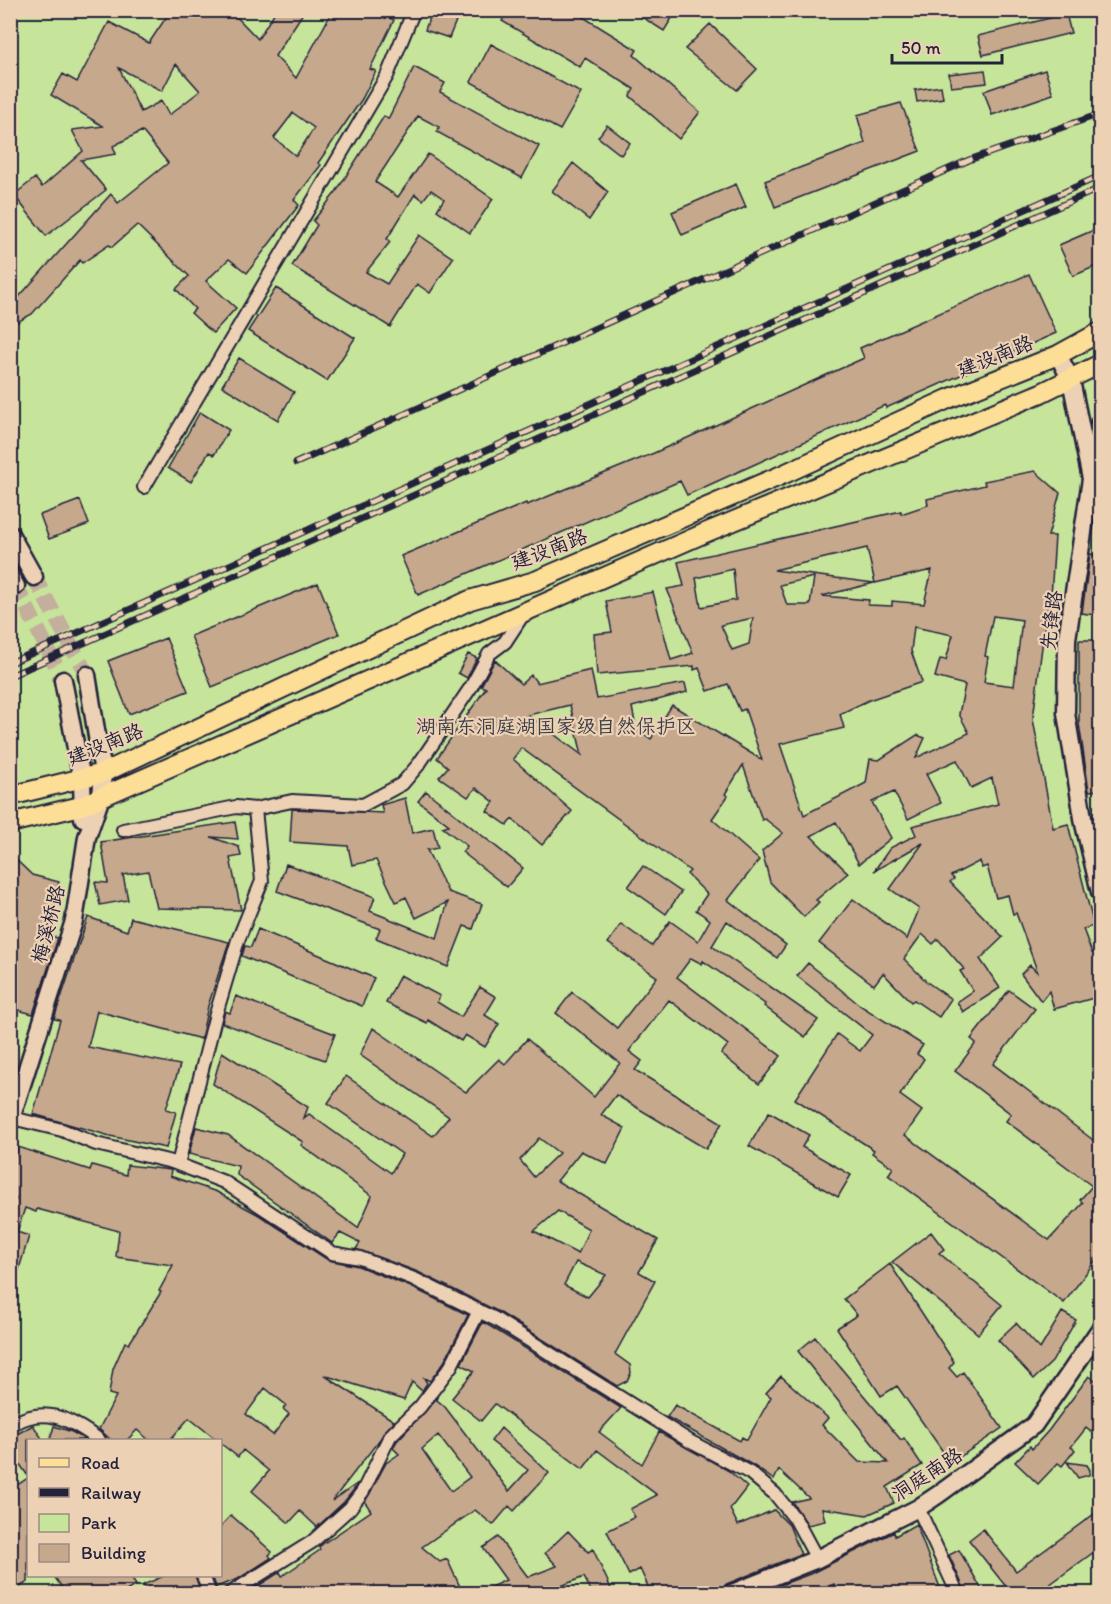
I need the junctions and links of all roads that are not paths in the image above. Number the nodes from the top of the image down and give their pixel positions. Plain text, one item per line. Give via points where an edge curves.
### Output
1 (414, 10) edge
2 (1101, 332) edge
3 (1058, 355) junction
4 (1101, 364) edge
5 (1071, 380) junction
6 (1101, 420) edge
7 (1091, 479) junction
8 (144, 486) dead end
9 (10, 534) edge
10 (34, 577) tunnel mouth
11 (525, 612) junction
12 (87, 675) tunnel mouth
13 (63, 680) tunnel mouth
14 (103, 773) junction
15 (82, 780) junction
16 (10, 796) edge
17 (101, 797) junction
18 (81, 806) junction
19 (255, 809) junction
20 (10, 823) edge
21 (123, 830) dead end
22 (87, 837) junction
23 (1101, 892) edge
24 (11, 1120) edge
25 (178, 1164) junction
26 (479, 1311) junction
27 (1101, 1329) edge
28 (10, 1425) edge
29 (97, 1439) edge
30 (918, 1508) junction
31 (817, 1559) junction
32 (204, 1577) edge
33 (210, 1593) edge
34 (229, 1593) edge
35 (730, 1593) edge
36 (958, 1593) edge

1 - 8 street via 387,76
2 - 3 main road, 建设南路
3 - 5 main road, 先锋路
3 - 14 main road, 建设南路 via 948,399 535,580 470,600
4 - 5 main road
5 - 7 main road, 先锋路
5 - 11 main road
6 - 7 street
7 - 23 main road, 先锋路 via 1067,639 1066,713 1084,824
9 - 10 main road
11 - 17 main road
11 - 19 street via 505,642 489,654 471,687 402,784 363,806 292,801
12 - 14 main road
13 - 15 main road
14 - 15 main road, 建设南路
14 - 17 main road
15 - 16 main road, 建设南路
15 - 18 main road
17 - 18 main road
17 - 22 main road
18 - 20 main road
18 - 22 main road
19 - 21 street via 236,807
19 - 25 street via 262,881 238,940 216,1014
22 - 24 main road, 梅溪桥路 via 75,921
24 - 25 street via 62,1130 96,1144
25 - 26 street via 224,1182 332,1253 360,1258
26 - 31 street via 691,1442 750,1473 775,1494 796,1520
26 - 34 street via 451,1366 420,1407 390,1436 363,1491 350,1508 312,1542
27 - 30 main road, 洞庭南路 via 1034,1425
28 - 29 street via 22,1418 60,1416
30 - 31 main road, 洞庭南路
30 - 36 street
31 - 35 main road, 洞庭南路
32 - 33 street

